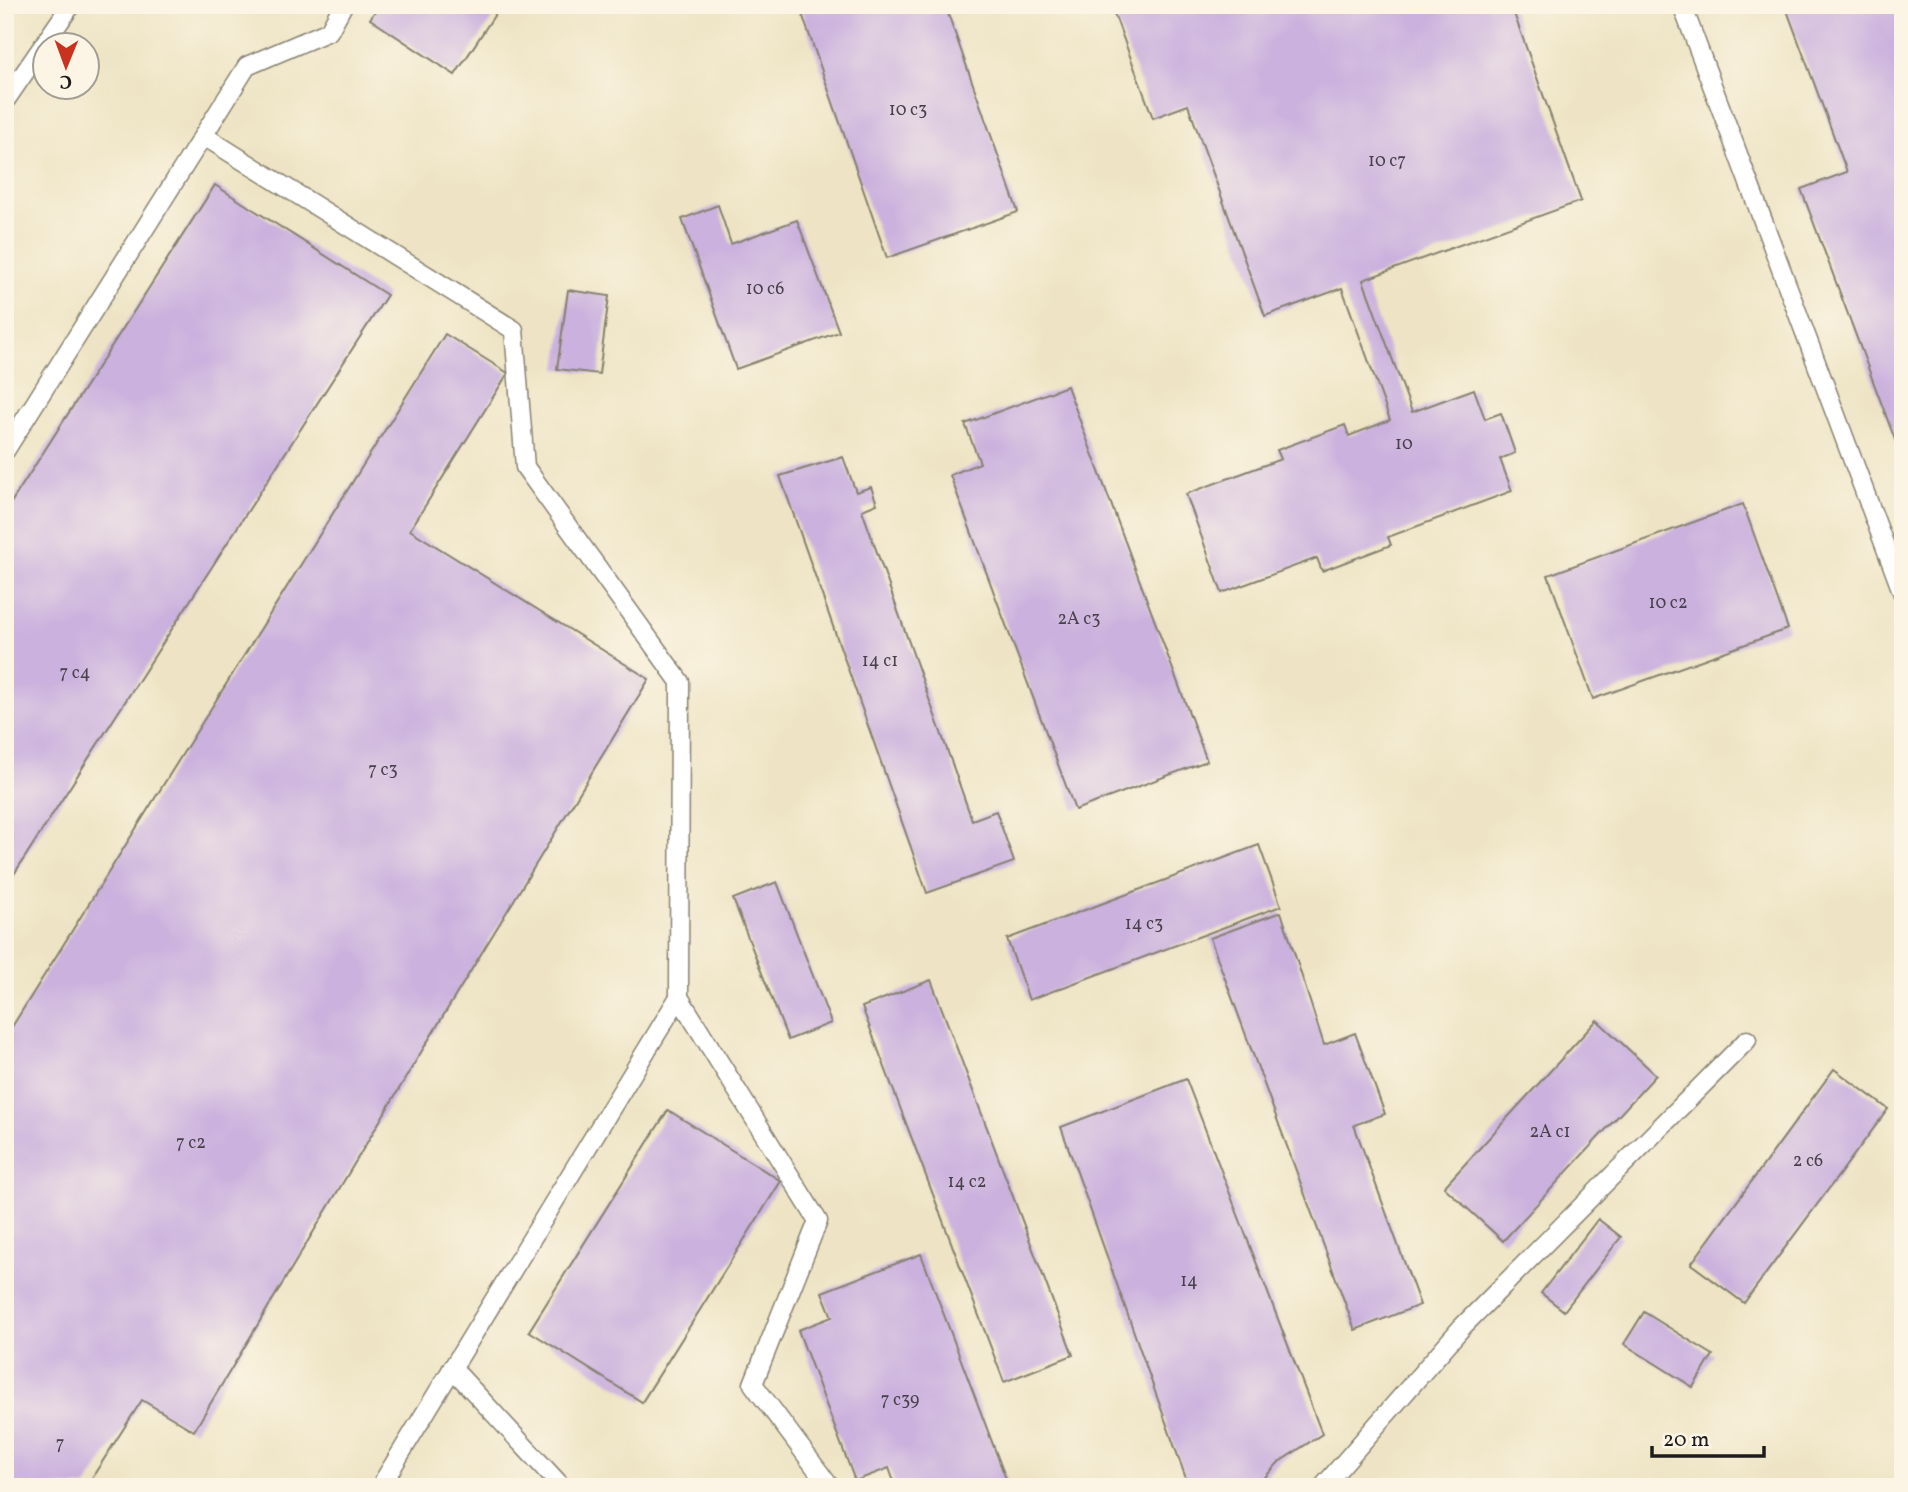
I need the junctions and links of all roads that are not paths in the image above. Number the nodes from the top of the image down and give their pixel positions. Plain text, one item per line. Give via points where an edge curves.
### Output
1 (71, 5) edge
2 (343, 5) edge
3 (1682, 5) edge
4 (5, 101) edge
5 (204, 136) junction
6 (5, 452) edge
7 (1903, 594) edge
8 (679, 997) junction
9 (1747, 1040) dead end
10 (452, 1368) junction
11 (380, 1487) edge
12 (562, 1487) edge
13 (830, 1487) edge
14 (1323, 1487) edge

1 - 4 lane
2 - 5 lane via 329,31 247,66
3 - 7 lane
5 - 6 lane
5 - 8 lane via 514,330 525,467 680,682
8 - 10 lane
8 - 13 lane via 818,1221 753,1384
9 - 14 lane via 1462,1327
10 - 11 lane
10 - 12 lane

